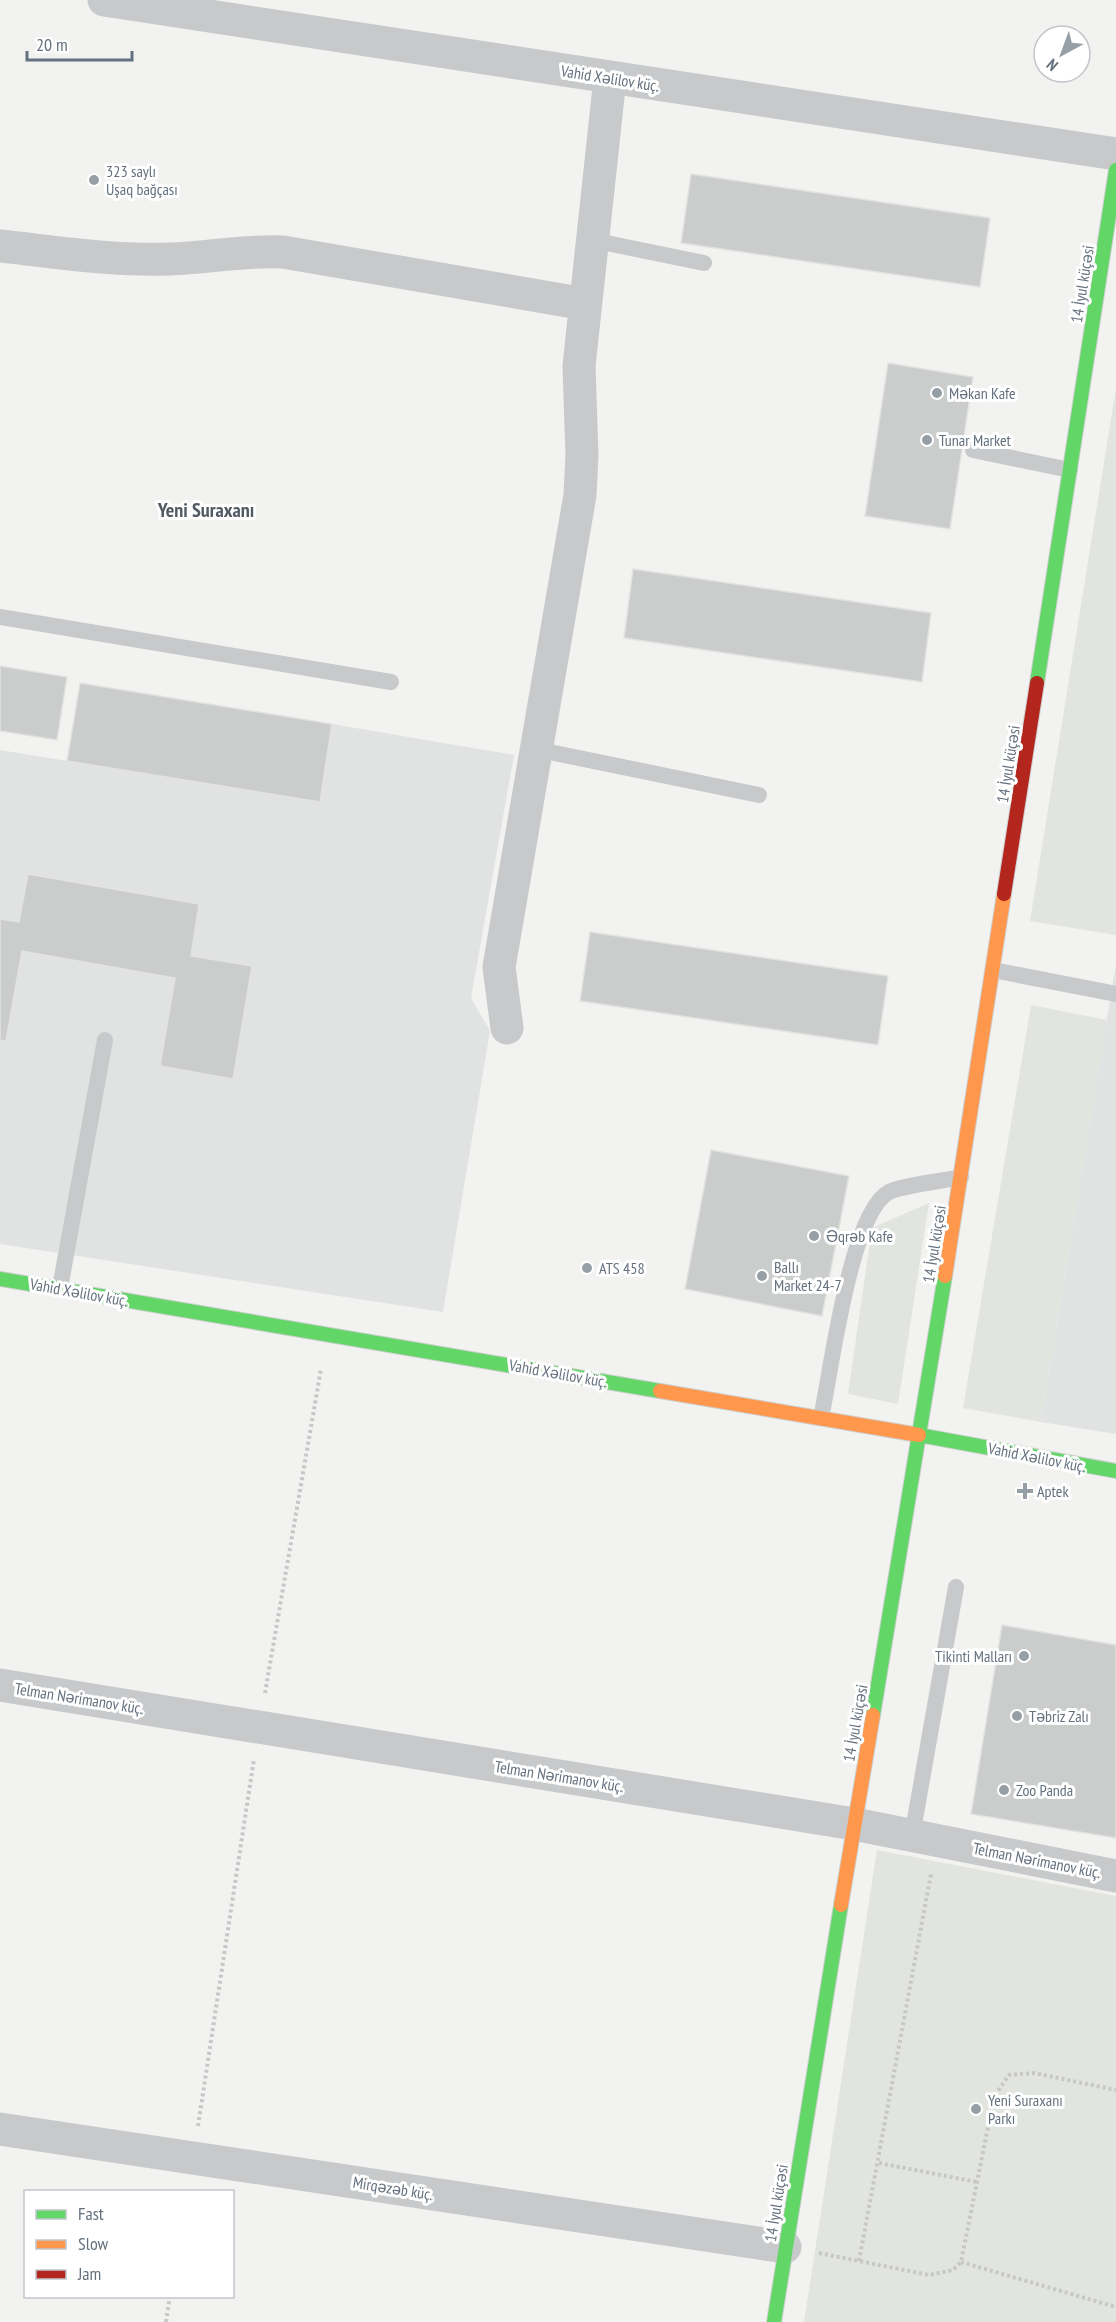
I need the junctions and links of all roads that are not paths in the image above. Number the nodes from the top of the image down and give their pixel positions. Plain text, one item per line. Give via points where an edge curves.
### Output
1 (104, 0) edge
2 (610, 78) junction
3 (1116, 154) edge
4 (1115, 188) edge
5 (592, 240) junction
6 (0, 246) edge
7 (704, 263) dead end
8 (585, 304) junction
9 (973, 450) dead end
10 (1070, 470) junction
11 (0, 617) edge
12 (391, 682) dead end
13 (535, 749) junction
14 (759, 795) dead end
15 (993, 970) junction
16 (1116, 994) edge
17 (507, 1028) dead end
18 (105, 1040) dead end
19 (961, 1177) junction
20 (0, 1279) edge
21 (60, 1288) junction
22 (821, 1418) junction
23 (921, 1435) junction
24 (1116, 1471) edge
25 (956, 1587) dead end
26 (0, 1685) edge
27 (854, 1824) junction
28 (912, 1836) junction
29 (1116, 1876) edge
30 (0, 2129) edge
31 (785, 2247) junction
32 (774, 2322) edge

1 - 2 street, Vahid Xəlilov küç.
2 - 3 street, Vahid Xəlilov küç.
2 - 5 street
4 - 10 street, 14 İyul küçəsi
5 - 7 lane
5 - 8 street
6 - 8 street via 132,259 171,259 248,250 283,252
8 - 13 street via 579,366 580,495
9 - 10 lane
10 - 15 street, 14 İyul küçəsi
11 - 12 lane
13 - 14 lane
13 - 17 street via 499,967
15 - 16 lane
15 - 19 street, 14 İyul küçəsi
18 - 21 lane
19 - 22 lane via 889,1192 870,1211 856,1244
19 - 23 street, 14 İyul küçəsi
20 - 21 street, Vahid Xəlilov küç.
21 - 22 street, Vahid Xəlilov küç.
22 - 23 street, Vahid Xəlilov küç.
23 - 24 street, Vahid Xəlilov küç.
23 - 27 street, 14 İyul küçəsi
25 - 28 lane
26 - 27 street, Telman Nərimanov küç.
27 - 28 street, Telman Nərimanov küç.
27 - 31 street, 14 İyul küçəsi
28 - 29 street, Telman Nərimanov küç.
30 - 31 street, Mirqəzəb küç.
31 - 32 street, 14 İyul küçəsi

